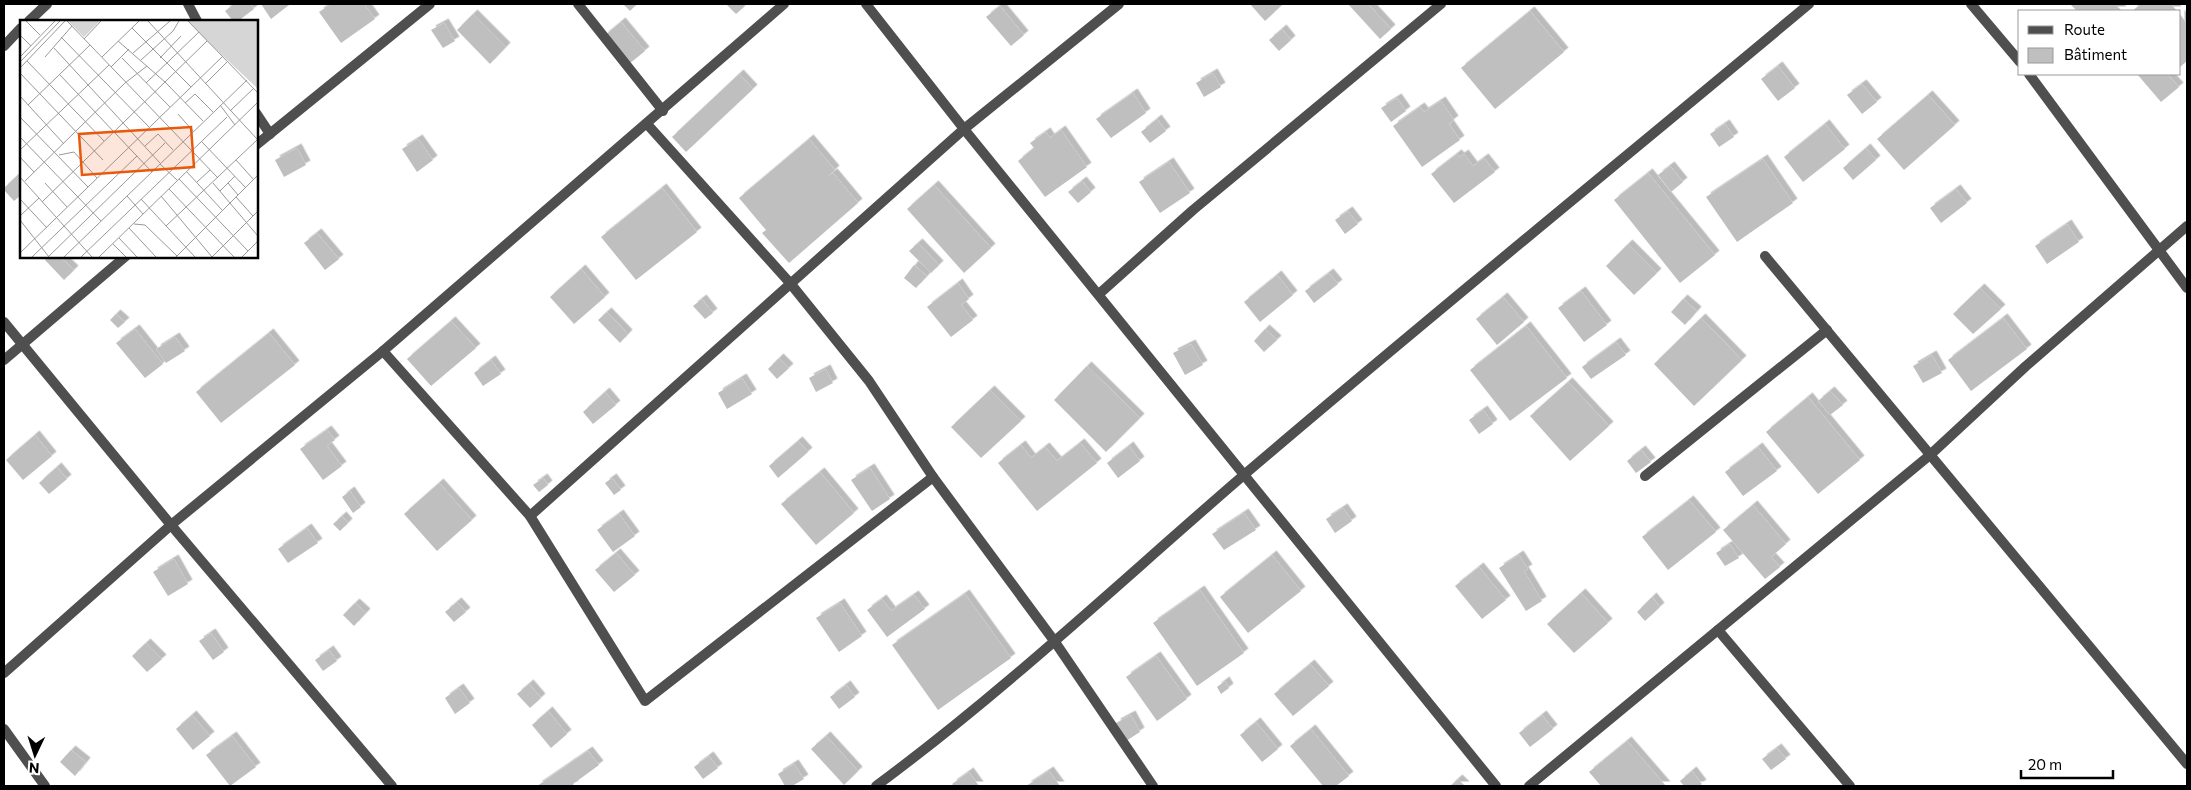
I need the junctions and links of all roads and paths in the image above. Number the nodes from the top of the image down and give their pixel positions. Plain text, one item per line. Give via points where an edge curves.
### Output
1 (47, 4) edge
2 (188, 4) edge
3 (430, 4) edge
4 (578, 4) edge
5 (784, 4) edge
6 (866, 4) edge
7 (1119, 4) edge
8 (1441, 4) edge
9 (1809, 4) edge
10 (1971, 4) edge
11 (30, 20) edge
12 (196, 20) edge
13 (20, 29) edge
14 (4, 46) edge
15 (2018, 60) edge
16 (2029, 75) edge
17 (663, 110) junction
18 (258, 116) edge
19 (647, 124) junction
20 (964, 129) junction
21 (270, 134) junction
22 (258, 143) edge
23 (2187, 226) edge
24 (2158, 251) junction
25 (1765, 256) dead end
26 (124, 258) edge
27 (790, 282) junction
28 (2187, 288) edge
29 (1099, 294) junction
30 (4, 322) edge
31 (1827, 330) junction
32 (21, 346) junction
33 (383, 351) junction
34 (4, 360) edge
35 (1930, 455) junction
36 (1245, 475) junction
37 (1645, 476) dead end
38 (933, 477) junction
39 (530, 516) junction
40 (171, 525) junction
41 (1718, 630) junction
42 (1055, 642) junction
43 (4, 673) edge
44 (4, 729) edge
45 (2187, 764) edge
46 (45, 786) edge
47 (392, 786) edge
48 (876, 786) edge
49 (1153, 786) edge
50 (1496, 786) edge
51 (1529, 786) edge
52 (1850, 786) edge

1 - 11 street
2 - 12 street
3 - 21 street
4 - 17 street
5 - 17 street
6 - 20 street
7 - 20 street
8 - 29 street via 1193,210
9 - 36 street
10 - 15 street
13 - 14 street
16 - 24 street
17 - 19 street
18 - 21 street
19 - 27 street
19 - 33 street
20 - 27 street
20 - 29 street
21 - 22 street
23 - 24 street
24 - 28 street
24 - 35 street
25 - 31 street
26 - 32 street
27 - 38 street via 869,381
27 - 39 street
29 - 36 street
30 - 32 street
31 - 35 street
31 - 37 street
32 - 34 street
32 - 40 street
33 - 39 street
33 - 40 street
35 - 41 street
35 - 45 street
36 - 42 street
36 - 50 street
38 - 39 street via 645,701
38 - 42 street
40 - 43 street
40 - 47 street
41 - 51 street
41 - 52 street
42 - 48 street
42 - 49 street
44 - 46 street

